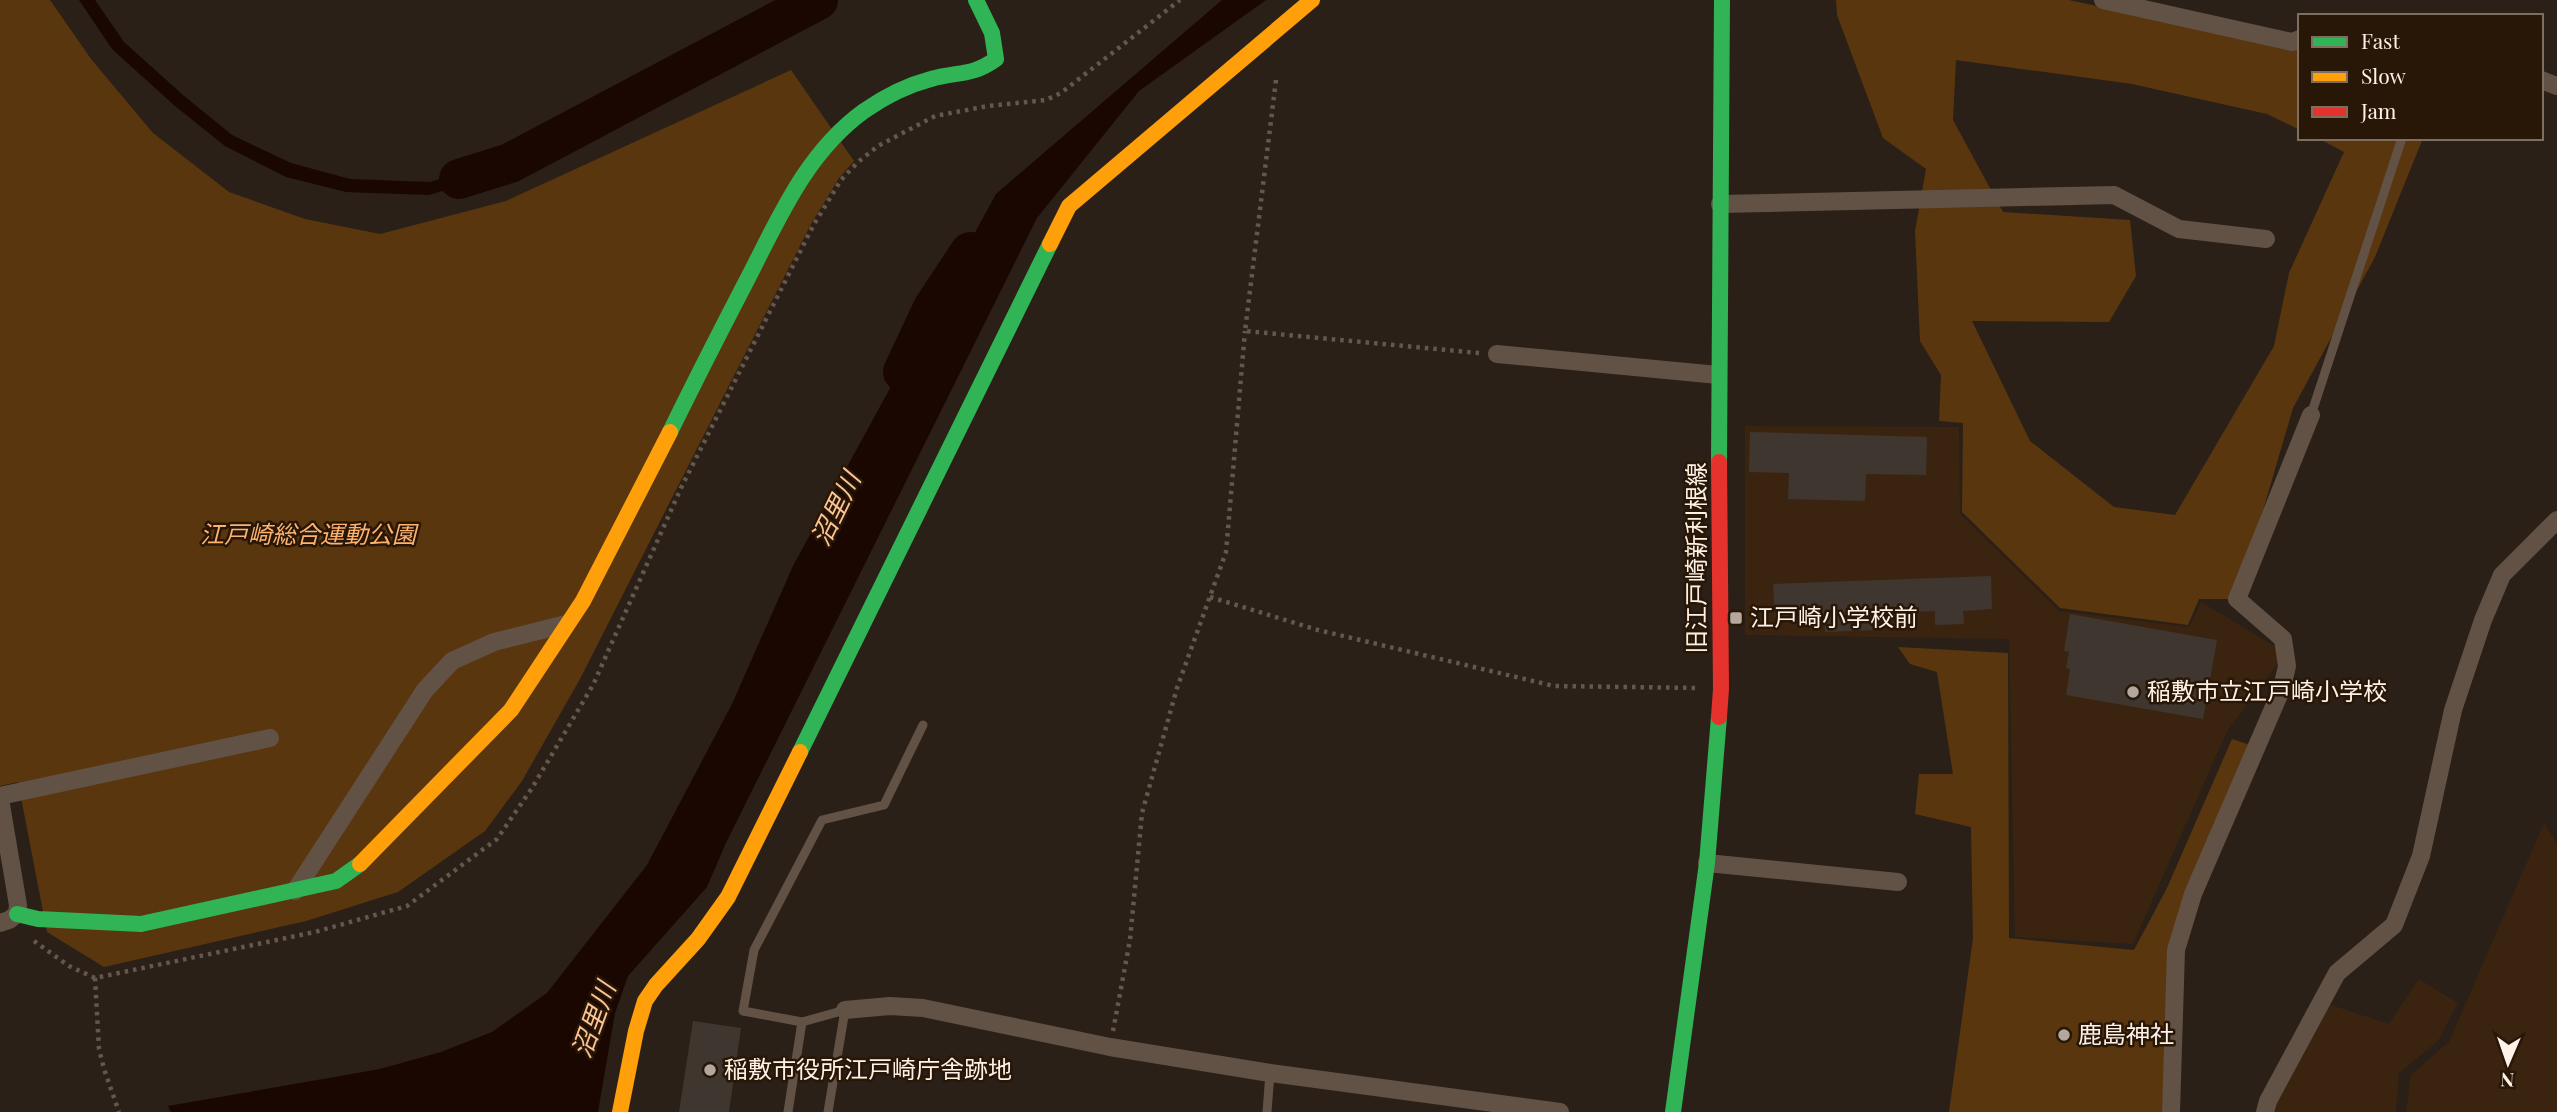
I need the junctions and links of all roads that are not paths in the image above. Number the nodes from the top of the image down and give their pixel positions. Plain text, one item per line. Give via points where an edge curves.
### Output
1 (976, 0) edge
2 (1312, 0) edge
3 (1722, 0) edge
4 (2103, 0) edge
5 (2298, 40) edge
6 (2401, 140) edge
7 (1720, 204) junction
8 (2266, 239) dead end
9 (1497, 354) road end
10 (1718, 375) junction
11 (2311, 415) joint
12 (2557, 520) edge
13 (566, 624) junction
14 (923, 725) dead end
15 (270, 738) dead end
16 (0, 797) edge
17 (1707, 863) junction
18 (1898, 881) dead end
19 (295, 891) junction
20 (17, 914) junction
21 (0, 923) edge
22 (845, 1010) junction
23 (802, 1022) junction
24 (1270, 1073) junction
25 (1493, 1107) edge
26 (620, 1112) edge
27 (788, 1112) edge
28 (828, 1112) edge
29 (1266, 1112) edge
30 (1560, 1112) edge
31 (1673, 1112) edge
32 (2171, 1112) edge
33 (2265, 1112) edge

1 - 13 street via 992,33 996,59 979,70 901,89 869,107 825,145 804,172 583,601
2 - 26 street via 1069,206 728,897 645,1001
3 - 7 street, 旧江戸崎新利根線
4 - 5 street
6 - 11 lane
7 - 8 street via 2114,195 2179,229
7 - 10 street, 旧江戸崎新利根線
9 - 10 street
10 - 17 street, 旧江戸崎新利根線 via 1721,689
11 - 32 street via 2236,599 2283,639 2287,666 2282,688 2193,894 2176,950
12 - 33 street via 2502,575 2483,620 2453,710 2421,856 2394,925 2337,973
13 - 19 street via 511,710 354,870 337,881
13 - 19 street via 494,642 452,661 425,690
14 - 23 lane via 884,805 822,820 754,950 743,1010
15 - 16 street
16 - 20 street
17 - 18 street
17 - 31 street, 旧江戸崎新利根線
19 - 20 street via 141,924
20 - 21 street
22 - 23 lane
22 - 24 street via 923,1008 1110,1047
22 - 28 lane
23 - 27 lane
24 - 25 street
24 - 29 lane
25 - 30 street

